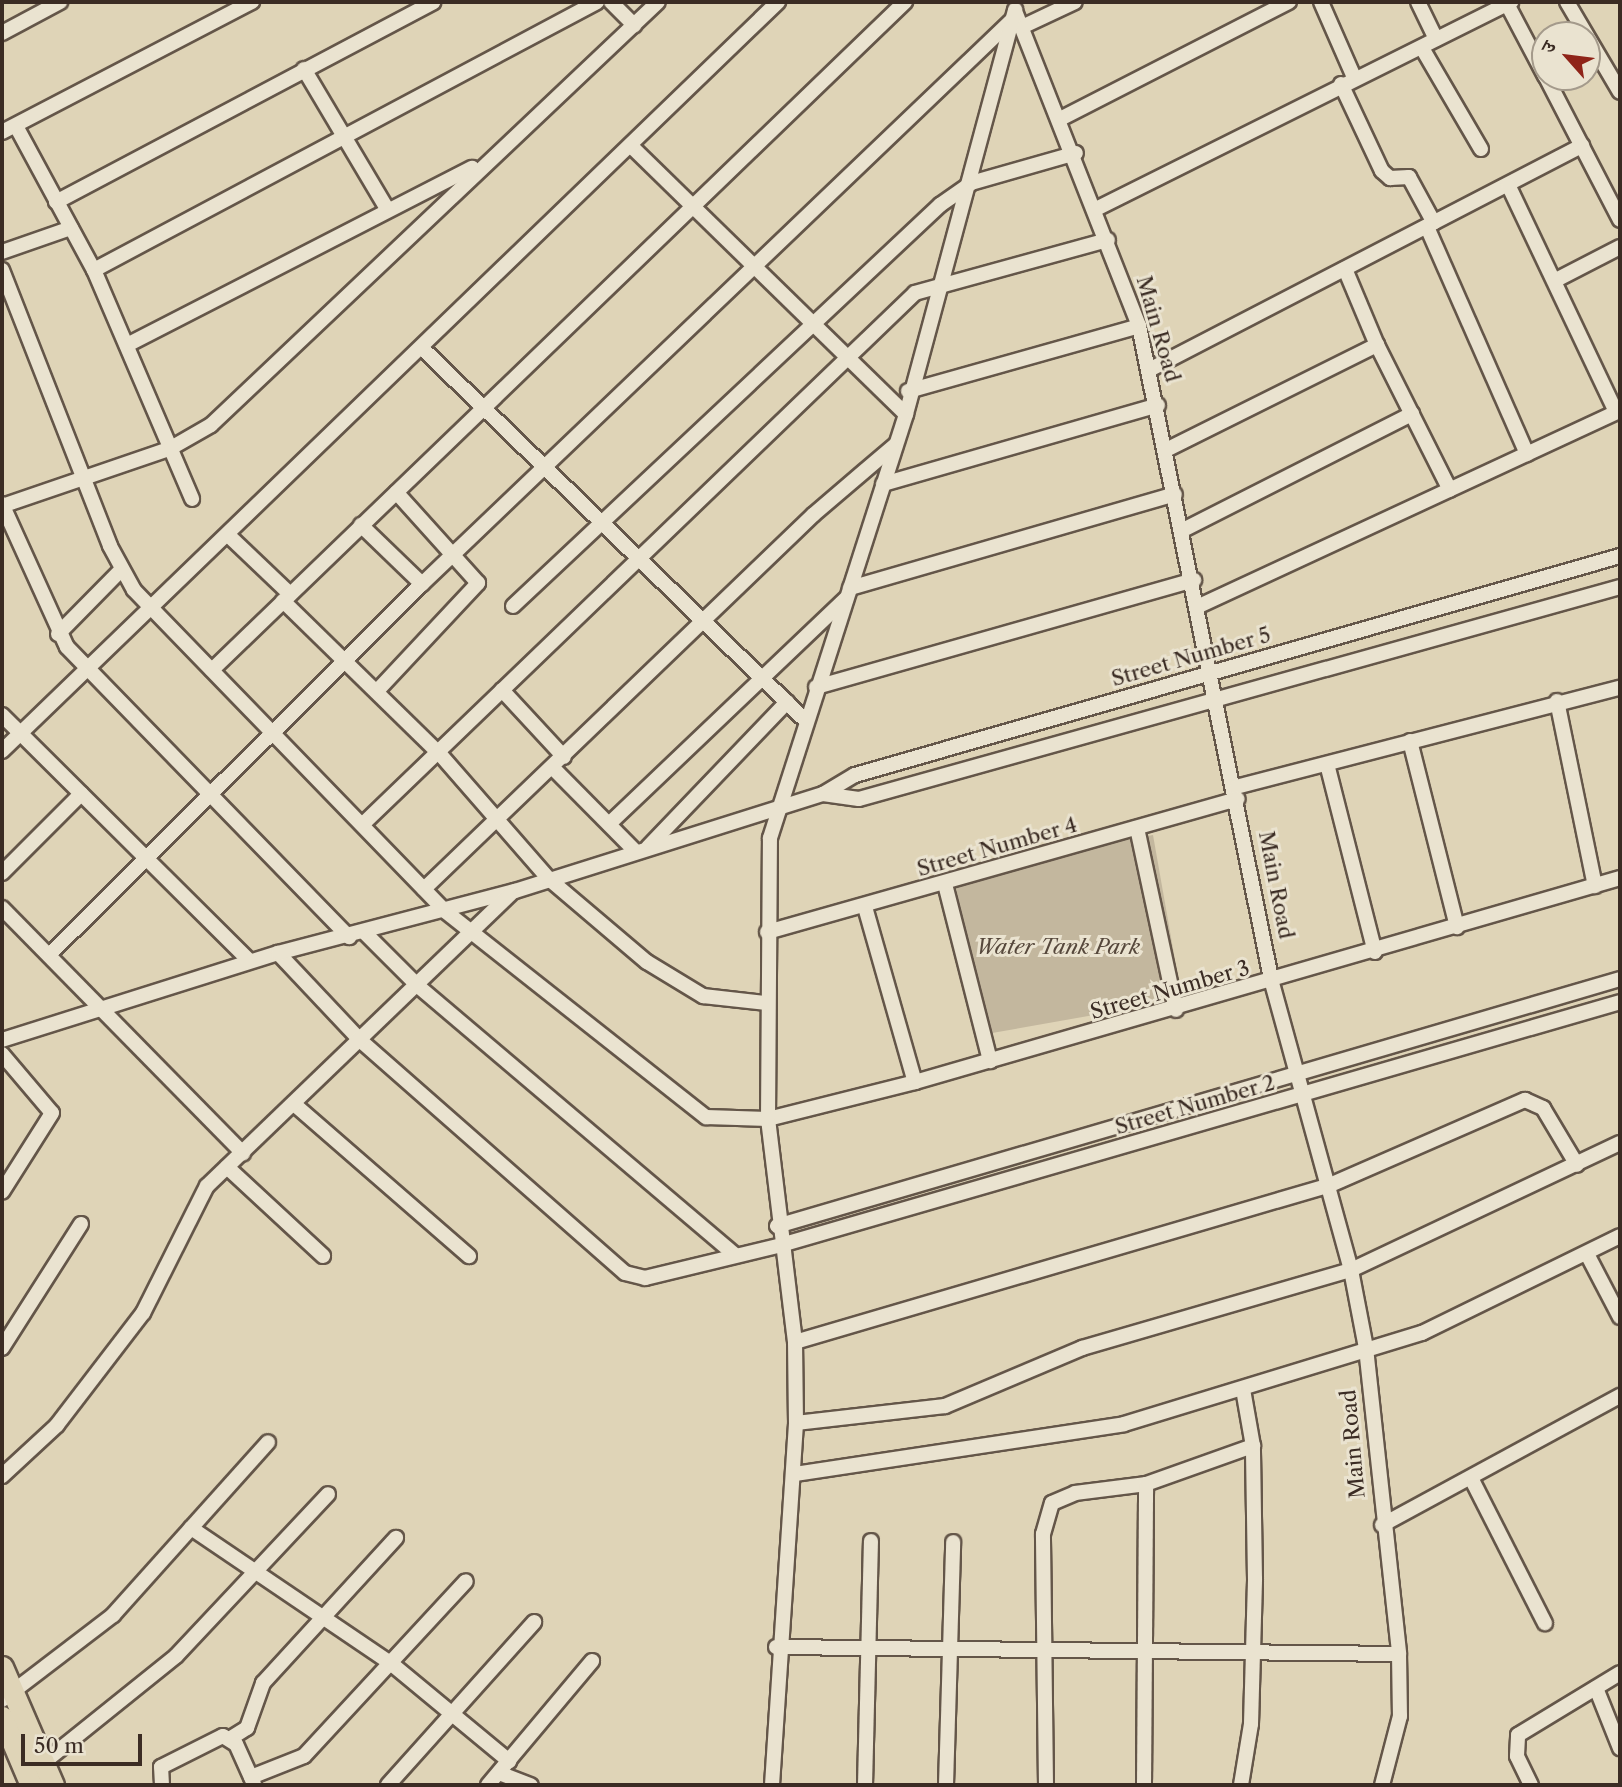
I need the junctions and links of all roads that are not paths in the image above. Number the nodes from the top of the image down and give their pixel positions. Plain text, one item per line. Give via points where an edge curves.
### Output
1 (60, 2) edge
2 (252, 2) edge
3 (433, 2) edge
4 (597, 2) edge
5 (611, 2) edge
6 (658, 2) edge
7 (778, 2) edge
8 (905, 2) edge
9 (1075, 2) edge
10 (1289, 2) edge
11 (1321, 2) edge
12 (1418, 2) edge
13 (1567, 2) edge
14 (1508, 3) edge
15 (1017, 14) edge
16 (634, 25) junction
17 (2, 33) edge
18 (1436, 39) junction
19 (1422, 48) junction
20 (1531, 48) edge
21 (304, 69) junction
22 (1347, 80) junction
23 (1553, 91) edge
24 (1620, 92) edge
25 (1062, 118) junction
26 (16, 126) junction
27 (2, 132) edge
28 (345, 137) junction
29 (1582, 146) junction
30 (633, 148) junction
31 (1481, 149) dead end
32 (1076, 153) junction
33 (483, 163) junction
34 (971, 183) junction
35 (1508, 185) junction
36 (56, 202) junction
37 (696, 206) junction
38 (1098, 208) junction
39 (387, 209) junction
40 (1620, 220) edge
41 (1431, 225) junction
42 (71, 228) junction
43 (1108, 240) junction
44 (1620, 247) edge
45 (2, 252) edge
46 (757, 264) junction
47 (1345, 269) junction
48 (2, 270) edge
49 (94, 270) junction
50 (1556, 280) junction
51 (942, 285) junction
52 (814, 320) junction
53 (1139, 326) junction
54 (127, 345) junction
55 (1377, 345) junction
56 (424, 350) junction
57 (849, 355) junction
58 (1149, 370) junction
59 (913, 389) junction
60 (892, 395) junction
61 (1158, 405) junction
62 (486, 408) junction
63 (1618, 411) edge
64 (906, 414) junction
65 (1412, 414) junction
66 (897, 443) junction
67 (171, 448) junction
68 (1166, 450) junction
69 (1527, 454) junction
70 (544, 465) junction
71 (84, 476) junction
72 (883, 484) junction
73 (1450, 490) junction
74 (396, 492) junction
75 (1175, 494) junction
76 (192, 499) dead end
77 (2, 505) edge
78 (603, 522) junction
79 (361, 525) junction
80 (1183, 530) junction
81 (228, 535) junction
82 (453, 553) junction
83 (1620, 555) edge
84 (636, 556) junction
85 (121, 570) junction
86 (1194, 580) junction
87 (422, 584) junction
88 (1620, 587) edge
89 (848, 593) junction
90 (287, 598) junction
91 (513, 606) dead end
92 (1199, 606) junction
93 (150, 609) junction
94 (704, 621) junction
95 (58, 634) junction
96 (349, 662) junction
97 (86, 670) junction
98 (212, 670) junction
99 (1213, 673) junction
100 (760, 676) junction
101 (816, 687) junction
102 (1620, 688) edge
103 (502, 690) junction
104 (377, 691) junction
105 (1218, 698) junction
106 (1557, 701) junction
107 (787, 702) junction
108 (2, 715) edge
109 (804, 719) junction
110 (20, 734) junction
111 (275, 735) junction
112 (1410, 741) junction
113 (2, 751) edge
114 (439, 753) junction
115 (559, 762) junction
116 (1327, 764) junction
117 (1237, 793) junction
118 (81, 794) junction
119 (213, 794) junction
120 (823, 794) junction
121 (777, 806) junction
122 (500, 821) junction
123 (363, 824) junction
124 (609, 824) junction
125 (1137, 828) junction
126 (641, 849) junction
127 (149, 857) junction
128 (2, 873) edge
129 (1620, 878) edge
130 (549, 879) junction
131 (945, 884) junction
132 (1595, 886) junction
133 (424, 889) junction
134 (515, 891) junction
135 (865, 906) junction
136 (2, 908) edge
137 (445, 911) junction
138 (1457, 927) junction
139 (767, 932) junction
140 (365, 933) junction
141 (472, 933) junction
142 (349, 937) junction
143 (1375, 952) junction
144 (278, 953) junction
145 (50, 954) junction
146 (250, 961) junction
147 (1620, 979) edge
148 (1272, 983) junction
149 (418, 986) junction
150 (1620, 1002) edge
151 (765, 1003) junction
152 (102, 1007) junction
153 (1175, 1010) junction
154 (2, 1040) edge
155 (360, 1041) junction
156 (2, 1054) edge
157 (990, 1061) junction
158 (1299, 1077) junction
159 (915, 1082) junction
160 (1305, 1096) junction
161 (294, 1104) junction
162 (768, 1119) junction
163 (1620, 1143) edge
164 (243, 1153) junction
165 (1577, 1165) junction
166 (228, 1167) junction
167 (1330, 1185) junction
168 (2, 1192) edge
169 (81, 1224) dead end
170 (777, 1226) junction
171 (1620, 1236) edge
172 (781, 1245) junction
173 (1587, 1254) junction
174 (735, 1255) junction
175 (323, 1256) dead end
176 (468, 1256) dead end
177 (1351, 1269) junction
178 (1620, 1317) edge
179 (795, 1342) junction
180 (2, 1348) edge
181 (1366, 1348) junction
182 (1243, 1389) junction
183 (1620, 1396) edge
184 (796, 1423) junction
185 (268, 1442) dead end
186 (1253, 1446) junction
187 (795, 1474) junction
188 (2, 1476) edge
189 (1471, 1478) junction
190 (1146, 1485) junction
191 (328, 1494) dead end
192 (1382, 1525) junction
193 (191, 1528) junction
194 (396, 1538) dead end
195 (872, 1541) dead end
196 (953, 1542) dead end
197 (254, 1573) junction
198 (466, 1581) dead end
199 (321, 1618) junction
200 (534, 1622) dead end
201 (1545, 1623) dead end
202 (776, 1647) junction
203 (868, 1648) junction
204 (953, 1648) junction
205 (1045, 1649) junction
206 (1147, 1651) junction
207 (1252, 1653) junction
208 (1399, 1654) junction
209 (592, 1661) dead end
210 (393, 1665) junction
211 (2, 1667) edge
212 (1620, 1673) edge
213 (1596, 1688) junction
214 (7, 1696) edge
215 (453, 1711) junction
216 (2, 1717) edge
217 (231, 1738) junction
218 (1620, 1748) edge
219 (509, 1761) junction
220 (43, 1763) junction
221 (499, 1773) junction
222 (253, 1781) edge
223 (1527, 1784) edge
224 (31, 1785) edge
225 (53, 1785) edge
226 (162, 1785) edge
227 (388, 1785) edge
228 (488, 1785) edge
229 (531, 1785) edge
230 (772, 1785) edge
231 (865, 1785) edge
232 (946, 1785) edge
233 (1046, 1785) edge
234 (1144, 1785) edge
235 (1241, 1785) edge
236 (1382, 1785) edge

1 - 17 street
2 - 26 street
3 - 21 street
4 - 28 street
5 - 16 street
6 - 16 street
7 - 30 street
8 - 37 street
9 - 15 street
10 - 25 street
11 - 22 street
12 - 18 street
13 - 24 street
14 - 18 street
14 - 20 street
15 - 25 street, Main Road
15 - 34 street
15 - 46 street
16 - 33 street
18 - 19 street
19 - 22 street
19 - 31 street
21 - 28 street
21 - 36 street
22 - 38 street
22 - 41 street via 1382,171 1390,178 1409,177
23 - 29 street
25 - 32 street, Main Road
26 - 27 street
26 - 36 street
28 - 39 street
28 - 49 street
29 - 35 street
29 - 40 street
30 - 37 street
30 - 56 street
32 - 34 street
32 - 38 street, Main Road
33 - 39 street
33 - 67 street via 230,408
34 - 51 street
34 - 52 street
35 - 41 street
35 - 50 street
36 - 42 street
37 - 46 street
37 - 62 street
38 - 43 street, Main Road
39 - 54 street
41 - 47 street
41 - 69 street
42 - 45 street
42 - 49 street
43 - 51 street
43 - 53 street, Main Road
44 - 50 street
46 - 52 street
46 - 70 street
47 - 55 street
47 - 58 street
48 - 71 street, Street Number 3
49 - 54 street
50 - 63 street
51 - 57 street via 915,293
51 - 59 street
52 - 57 street
52 - 78 street
53 - 58 street, Main Road
53 - 59 street
54 - 67 street
55 - 65 street
55 - 68 street
56 - 62 street
56 - 81 street
57 - 60 street
57 - 84 street
58 - 61 street, Main Road
59 - 60 street
59 - 64 street
60 - 64 street
61 - 68 street, Main Road
61 - 72 street
62 - 70 street
62 - 74 street
63 - 69 street
64 - 66 street
65 - 73 street
65 - 80 street
66 - 72 street
66 - 94 street
67 - 71 street
67 - 76 street
68 - 75 street, Main Road
69 - 73 street
70 - 78 street
70 - 82 street
71 - 77 street
71 - 85 street, Street Number 3
72 - 89 street
73 - 92 street
74 - 79 street
74 - 82 street
75 - 80 street, Main Road
75 - 89 street
77 - 95 street
78 - 84 street
78 - 91 street
79 - 87 street
79 - 90 street
80 - 86 street, Main Road
81 - 90 street
81 - 93 street
82 - 87 street
82 - 104 street via 477,578 475,590
83 - 99 street, Street Number 5
84 - 94 street
84 - 103 street
85 - 93 street, Street Number 3
85 - 95 street
86 - 92 street, Main Road
86 - 101 street
87 - 96 street
88 - 105 street
89 - 100 street
89 - 101 street
90 - 96 street
90 - 98 street
92 - 99 street, Main Road
93 - 97 street
93 - 98 street, Street Number 3
94 - 100 street
94 - 115 street
95 - 97 street
96 - 104 street
96 - 111 street
97 - 110 street
97 - 119 street
98 - 111 street, Street Number 3
99 - 105 street, Main Road
99 - 120 street, Street Number 5 via 855,775
100 - 107 street
100 - 124 street
101 - 109 street
102 - 106 street, Street Number 4
103 - 114 street
103 - 115 street
104 - 114 street
105 - 117 street, Main Road
105 - 120 street via 859,799
106 - 112 street, Street Number 4
106 - 132 street
107 - 109 street
107 - 126 street
108 - 110 street
109 - 121 street
110 - 113 street
110 - 118 street
111 - 119 street
111 - 123 street, Street Number 3
112 - 116 street, Street Number 4
112 - 138 street
114 - 122 street
114 - 123 street
115 - 122 street
115 - 124 street
116 - 117 street, Street Number 4
116 - 143 street
117 - 125 street, Street Number 4
117 - 148 street, Main Road
118 - 127 street
118 - 128 street
119 - 127 street
119 - 142 street
120 - 121 street, Street Number 5
121 - 126 street, Street Number 5
121 - 139 street
122 - 130 street
122 - 133 street
123 - 133 street, Street Number 3
124 - 126 street
125 - 131 street, Street Number 4
125 - 153 street
126 - 130 street, Street Number 5
127 - 145 street
127 - 146 street
129 - 132 street, Street Number 3
130 - 134 street, Street Number 5
130 - 151 street via 682,986 722,1000
131 - 135 street, Street Number 4
131 - 157 street
132 - 138 street, Street Number 3
133 - 137 street, Street Number 3
134 - 137 street, Street Number 5
134 - 141 street
135 - 139 street, Street Number 4
135 - 159 street
136 - 145 street
137 - 140 street, Street Number 5
137 - 141 street, Street Number 3
138 - 143 street, Street Number 3
139 - 151 street
140 - 142 street, Street Number 5
140 - 149 street
141 - 149 street
141 - 162 street, Street Number 3 via 706,1117
142 - 144 street, Street Number 5
143 - 148 street, Street Number 3
144 - 146 street, Street Number 5
144 - 155 street, Street Number 2
145 - 152 street
146 - 152 street, Street Number 5
147 - 158 street
148 - 153 street, Street Number 3
148 - 158 street, Main Road
149 - 155 street
149 - 174 street
150 - 160 street, Street Number 2
151 - 162 street
152 - 154 street, Street Number 5
152 - 164 street
153 - 157 street, Street Number 3
155 - 161 street
155 - 174 street, Street Number 2 via 625,1273 645,1278
156 - 168 street via 52,1113
157 - 159 street, Street Number 3
158 - 160 street, Main Road
158 - 170 street
159 - 162 street, Street Number 3
160 - 167 street, Main Road
160 - 172 street, Street Number 2
161 - 164 street
161 - 176 street
162 - 170 street
163 - 165 street
164 - 166 street
165 - 167 street via 1548,1114 1525,1100
165 - 177 street
166 - 175 street
166 - 188 street via 207,1186 143,1313 57,1426
167 - 177 street, Main Road
167 - 179 street
169 - 180 street
170 - 172 street
171 - 173 street
172 - 174 street, Street Number 2
172 - 179 street
173 - 178 street
173 - 181 street via 1422,1332
177 - 181 street, Main Road
177 - 184 street via 1082,1348 946,1406
179 - 184 street
181 - 182 street
181 - 192 street, Main Road
182 - 186 street
182 - 187 street via 1049,1438
183 - 189 street
184 - 187 street
185 - 193 street
186 - 190 street
186 - 207 street
187 - 202 street
189 - 192 street
189 - 201 street
190 - 205 street via 1075,1493 1052,1503 1043,1534
190 - 206 street
191 - 197 street
192 - 208 street, Main Road
193 - 197 street
193 - 214 street via 113,1615
194 - 199 street
195 - 203 street
196 - 204 street
197 - 199 street
197 - 220 street via 176,1656
198 - 210 street
199 - 210 street
199 - 217 street via 263,1683 247,1728
200 - 215 street
202 - 203 street
202 - 230 street
203 - 204 street
203 - 231 street
204 - 205 street
204 - 232 street
205 - 206 street
205 - 233 street
206 - 207 street
206 - 234 street
207 - 208 street
207 - 235 street via 1250,1741
208 - 236 street, Main Road via 1400,1716
209 - 219 street
210 - 215 street
210 - 222 street via 304,1756
211 - 214 main road
212 - 213 street
213 - 218 street
213 - 223 street via 1518,1735 1517,1756
214 - 220 main road
215 - 219 street
215 - 227 street
216 - 224 main road
217 - 222 street
217 - 226 street via 209,1741 161,1767
219 - 221 street
220 - 225 main road
221 - 228 street
221 - 229 street

